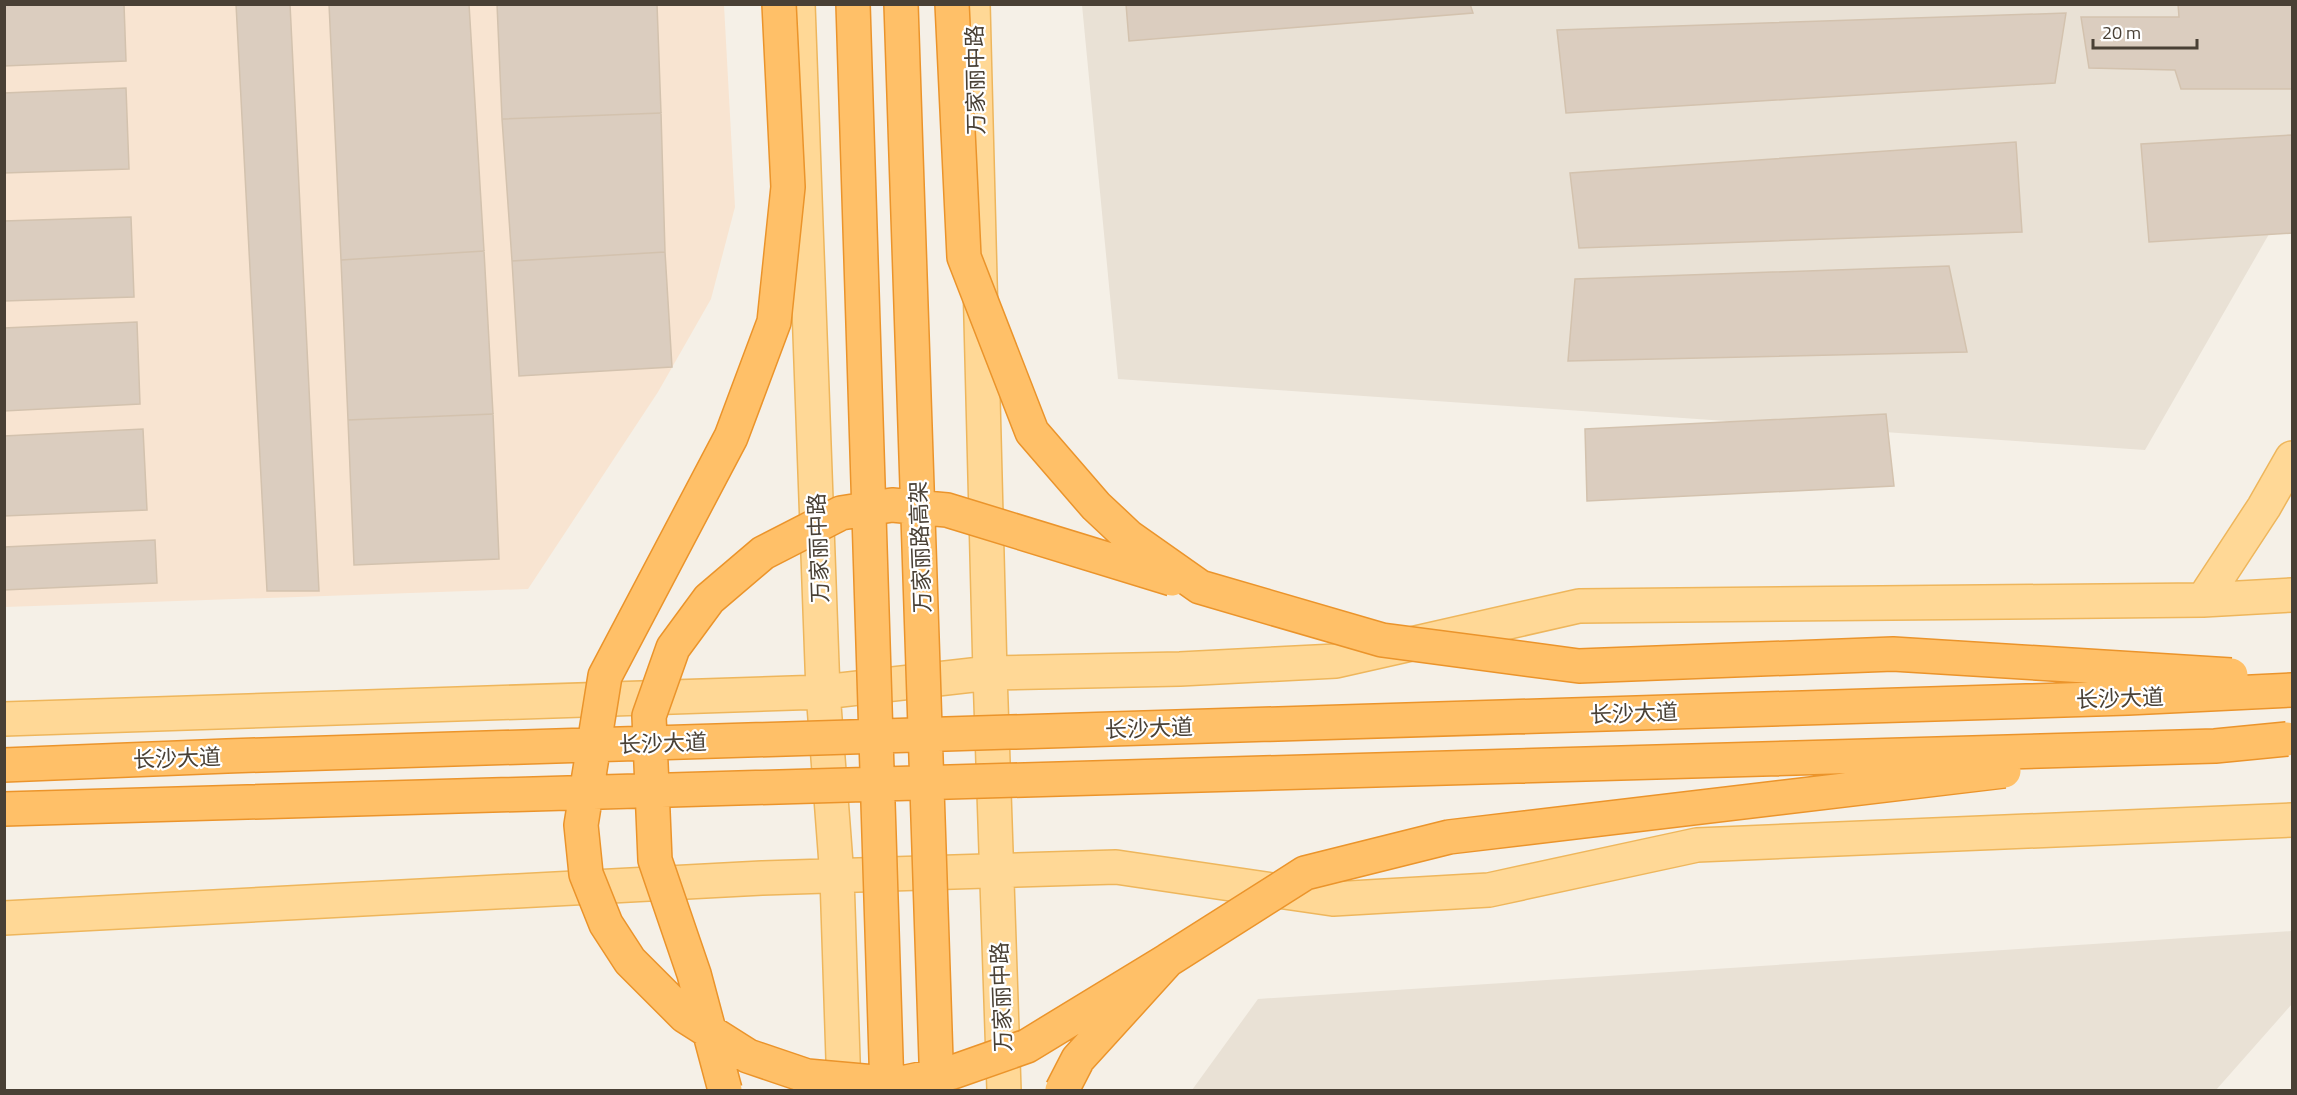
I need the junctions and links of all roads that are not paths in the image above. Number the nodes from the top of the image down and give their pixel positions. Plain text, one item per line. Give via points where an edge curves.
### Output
1 (779, 4) edge
2 (798, 4) edge
3 (853, 4) edge
4 (901, 4) edge
5 (952, 4) edge
6 (973, 4) edge
7 (2292, 458) edge
8 (1200, 587) junction
9 (2292, 595) edge
10 (2204, 600) junction
11 (990, 673) junction
12 (2292, 679) edge
13 (2292, 690) edge
14 (823, 692) junction
15 (4, 719) edge
16 (2287, 739) dead end
17 (2215, 746) junction
18 (4, 765) edge
19 (4, 809) edge
20 (2292, 820) edge
21 (997, 872) junction
22 (837, 877) junction
23 (4, 918) edge
24 (1168, 960) junction
25 (725, 1090) edge
26 (844, 1090) edge
27 (887, 1090) edge
28 (937, 1090) edge
29 (1004, 1090) edge
30 (1062, 1090) edge

1 - 24 highway, bridge via 788,188 774,322 732,437 605,676 581,825 586,874 606,924 630,961 685,1016 748,1056 807,1076 897,1084 953,1072 1027,1046
2 - 14 main road, 万家丽中路
3 - 27 highway, bridge
4 - 28 highway, 万家丽路高架, bridge
5 - 8 highway, bridge via 964,257 1032,432 1096,506 1129,537
6 - 11 main road, 万家丽中路
7 - 10 main road
8 - 12 highway, bridge via 1382,640 1579,666 1893,654
8 - 25 highway, bridge via 947,510 892,505 831,518 763,553 709,599 673,648 649,716 655,860 694,974
9 - 10 main road
10 - 11 main road via 1579,606 1336,661
11 - 14 main road
11 - 21 main road, 万家丽中路
13 - 18 highway, 长沙大道, bridge
14 - 15 main road
14 - 22 main road, 万家丽中路
16 - 17 highway, 长沙大道, bridge
17 - 19 highway, 长沙大道, bridge
17 - 24 highway, bridge via 1449,837 1305,873
20 - 21 main road via 1697,845 1489,890 1333,899 1116,867
21 - 22 main road
21 - 29 main road, 万家丽中路
22 - 23 main road
22 - 26 main road, 万家丽中路
24 - 30 highway, bridge via 1078,1059

